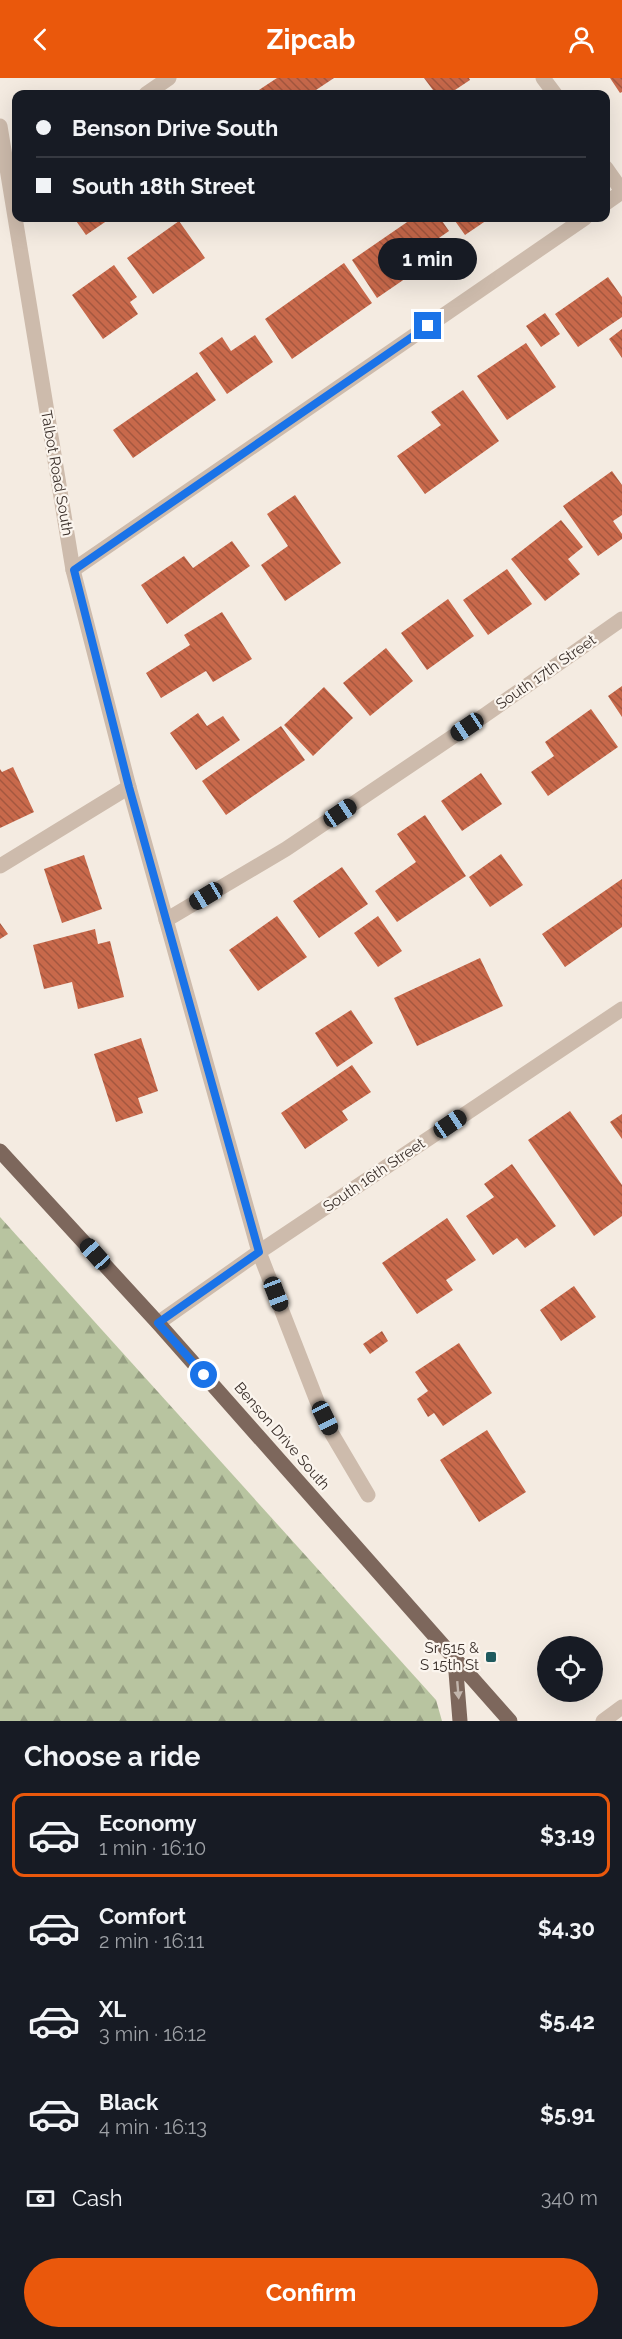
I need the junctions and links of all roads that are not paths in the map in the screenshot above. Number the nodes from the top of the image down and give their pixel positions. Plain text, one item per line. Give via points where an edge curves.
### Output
1 (169, 78) edge
2 (152, 90) edge
3 (0, 126) edge
4 (610, 174) edge
5 (622, 191) edge
6 (9, 192) edge
7 (12, 209) edge
8 (14, 222) edge
9 (579, 222) edge
10 (74, 570) junction
11 (622, 619) edge
12 (129, 787) junction
13 (0, 866) edge
14 (166, 920) junction
15 (622, 1009) edge
16 (0, 1150) edge
17 (259, 1252) junction
18 (158, 1323) junction
19 (368, 1495) dead end
20 (455, 1660) junction
21 (622, 1707) edge
22 (460, 1721) edge
23 (510, 1721) edge
24 (603, 1721) edge

1 - 2 street
3 - 6 street, Talbot Road South
4 - 5 street
6 - 7 street, Talbot Road South
8 - 10 street, Talbot Road South
9 - 10 street
10 - 12 street, Talbot Road South
11 - 14 street, South 17th Street via 286,849
12 - 13 street
12 - 14 street, Talbot Road South
14 - 17 street, Talbot Road South
15 - 17 street, South 16th Street
16 - 18 main road, Benson Drive South
17 - 18 street, South 16th Street
17 - 19 street, Talbot Road South via 317,1401
18 - 20 main road, Benson Drive South
20 -> 22 main road
20 - 23 main road, Benson Drive South
21 - 24 street

